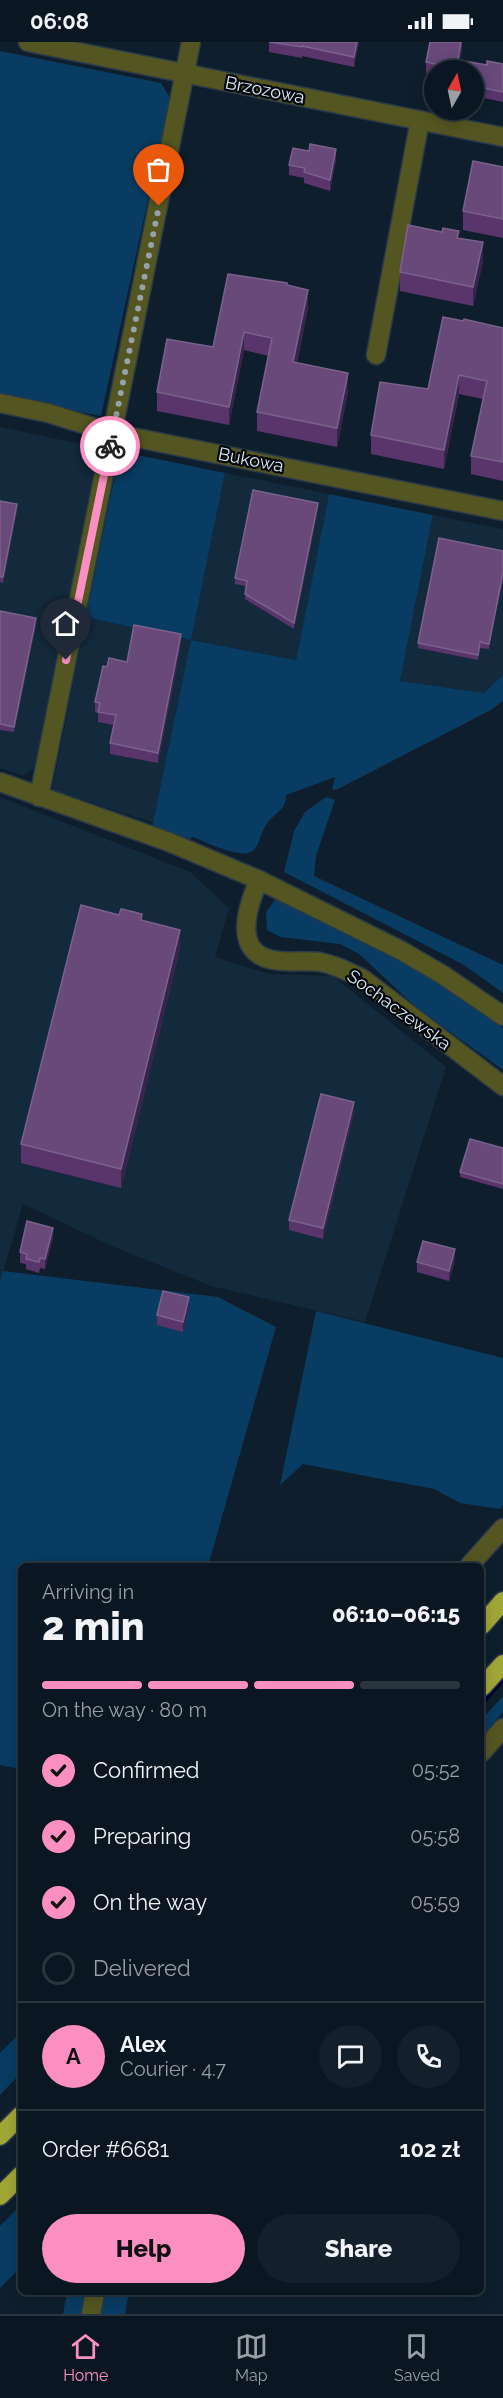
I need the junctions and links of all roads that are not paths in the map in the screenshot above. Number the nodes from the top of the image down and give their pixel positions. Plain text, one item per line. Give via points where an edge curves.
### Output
1 (28, 42) edge
2 (191, 42) edge
3 (185, 75) junction
4 (420, 120) junction
5 (503, 137) edge
6 (376, 355) dead end
7 (0, 403) edge
8 (112, 433) junction
9 (503, 511) edge
10 (0, 782) edge
11 (39, 797) junction
12 (259, 880) junction
13 (503, 1016) edge
14 (503, 1086) edge
15 (503, 1528) edge
16 (472, 1563) edge
17 (503, 1601) edge
18 (484, 1623) edge
19 (503, 1664) edge
20 (484, 1685) edge
21 (503, 1728) edge
22 (484, 1750) edge
23 (18, 2118) edge
24 (0, 2136) edge
25 (18, 2178) edge
26 (0, 2196) edge
27 (94, 2295) edge
28 (91, 2314) edge

1 - 3 street, Brzozowa
2 - 3 street
3 - 4 street, Brzozowa
3 - 8 street
4 - 5 street, Brzozowa
4 - 6 street
7 - 8 street, Bukowa
8 - 9 street, Bukowa
8 - 11 street
10 - 11 street
11 - 12 street via 169,842
12 - 13 street via 402,951
12 - 14 street, Sochaczewska via 247,908 246,927 251,945 260,955 273,960 321,962 363,979
15 - 16 street
17 - 18 highway
19 - 20 highway
21 - 22 street
23 - 24 highway
25 - 26 highway
27 - 28 street

